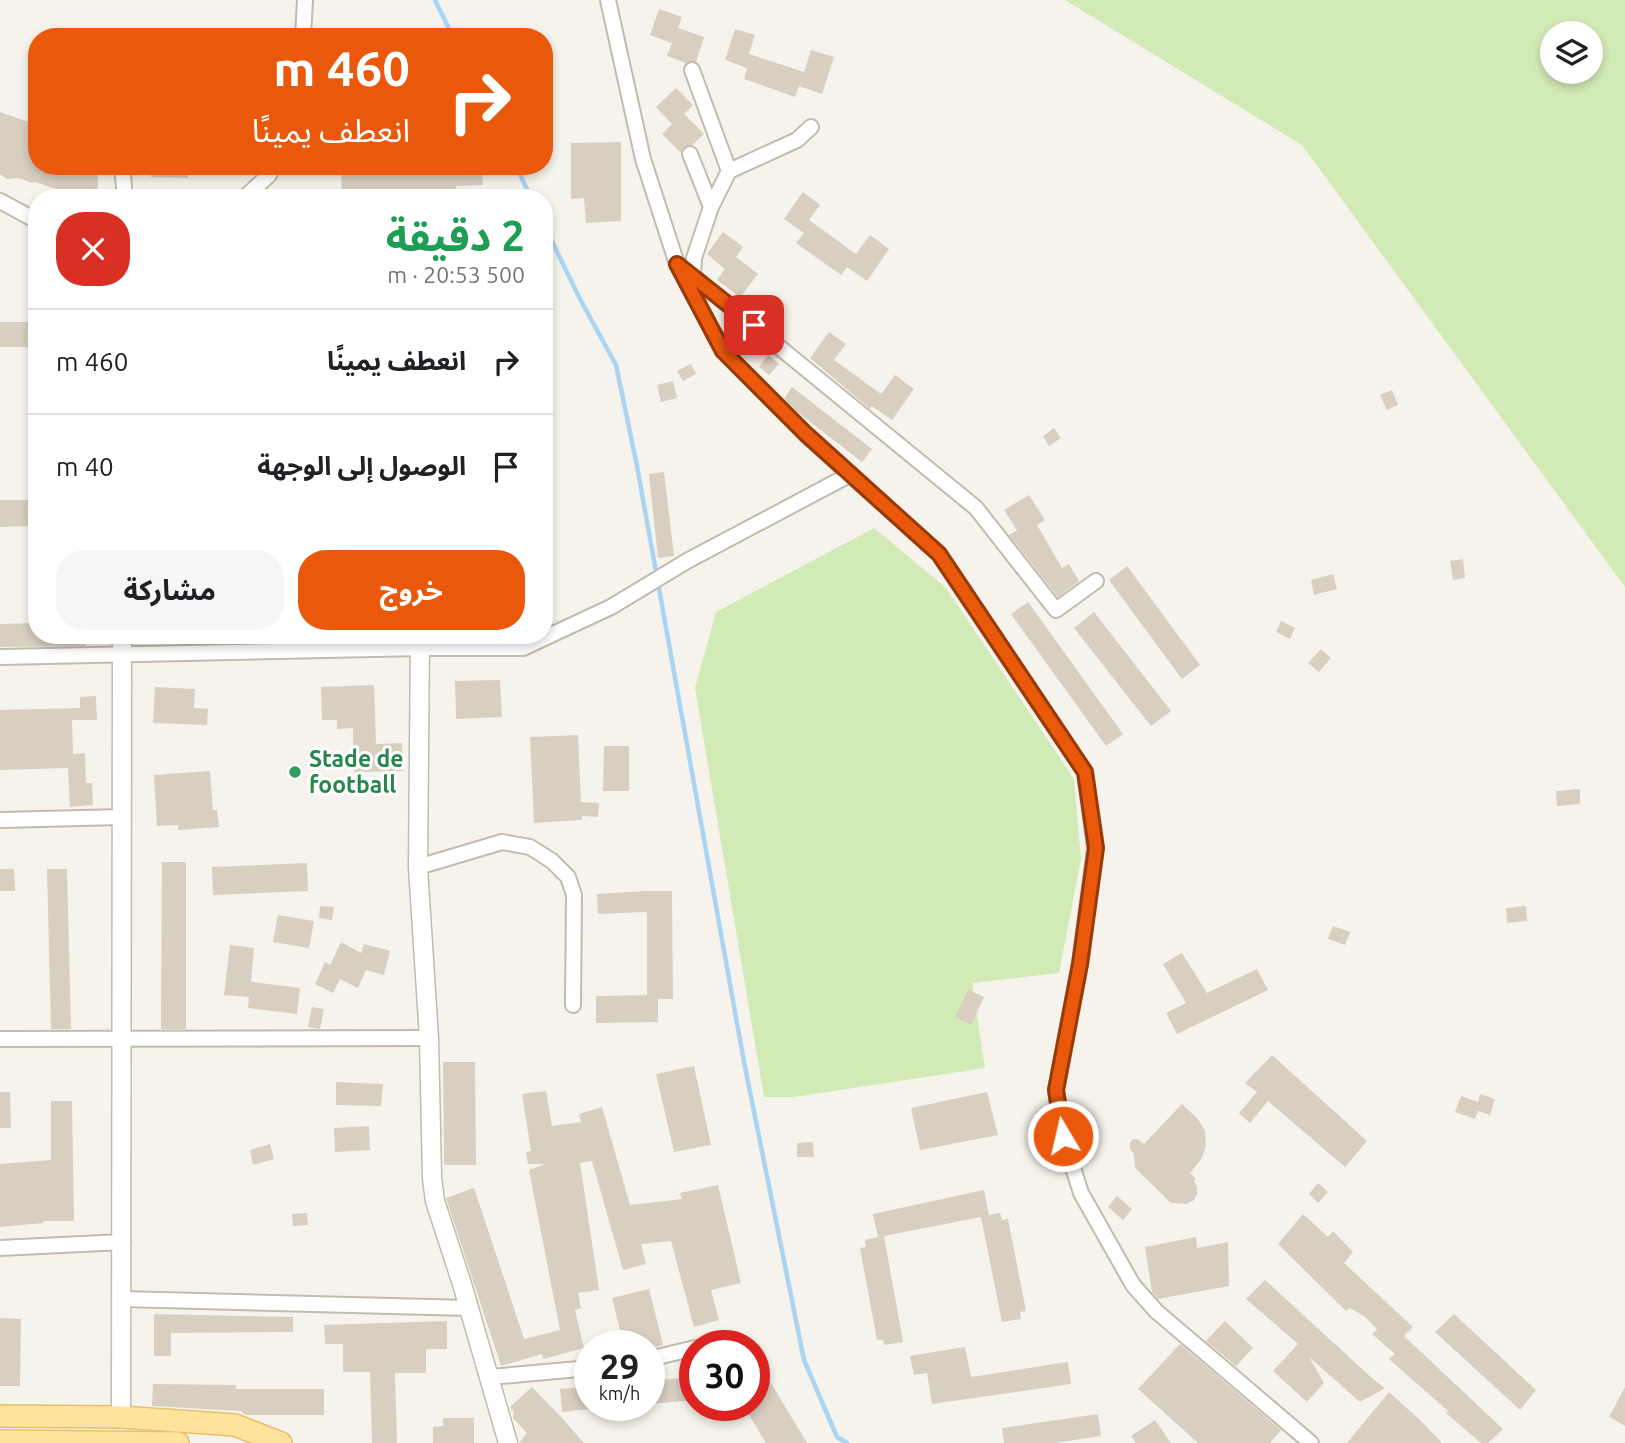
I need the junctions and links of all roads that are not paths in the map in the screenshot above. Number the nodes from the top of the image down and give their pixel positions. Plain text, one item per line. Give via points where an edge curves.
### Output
1 (305, 0) edge
2 (608, 0) edge
3 (303, 28) edge
4 (692, 70) dead end
5 (811, 127) dead end
6 (690, 154) dead end
7 (729, 171) junction
8 (269, 175) edge
9 (254, 189) edge
10 (0, 201) edge
11 (711, 207) junction
12 (28, 217) edge
13 (677, 264) junction
14 (693, 275) junction
15 (851, 474) junction
16 (1096, 581) dead end
17 (553, 634) edge
18 (122, 644) edge
19 (377, 644) edge
20 (420, 644) edge
21 (454, 644) edge
22 (532, 644) edge
23 (122, 656) junction
24 (0, 657) edge
25 (122, 817) junction
26 (0, 820) edge
27 (418, 867) junction
28 (573, 1005) dead end
29 (120, 1038) junction
30 (429, 1038) junction
31 (0, 1039) edge
32 (123, 1242) junction
33 (0, 1248) edge
34 (122, 1299) junction
35 (469, 1308) junction
36 (574, 1369) edge
37 (490, 1377) junction
38 (0, 1416) edge
39 (121, 1417) junction
40 (501, 1420) junction
41 (0, 1441) edge
42 (178, 1443) edge
43 (281, 1443) edge
44 (501, 1443) edge
45 (509, 1443) edge
46 (1311, 1443) edge

1 - 3 street
2 - 13 street via 643,159
4 - 7 street
5 - 7 street via 797,140
6 - 11 street
7 - 11 street
8 - 9 street
10 - 12 street
11 - 14 street
13 - 14 street
13 - 15 street via 723,351
14 - 16 street via 976,508 1056,610
15 - 17 street via 611,607
15 - 46 street via 939,554 1085,772 1096,848 1056,1090 1063,1136 1081,1194 1133,1285 1156,1311
18 - 23 street
19 - 23 street
20 - 27 street
21 - 22 street via 523,648
23 - 24 street
23 - 25 street
25 - 26 street
25 - 29 street
27 - 28 street via 502,842 530,847 552,861 568,877 574,895
27 - 30 street
29 - 30 street
29 - 31 street
29 - 32 street
30 - 35 street via 435,1201
32 - 33 street
32 - 34 street
34 - 35 street
34 - 39 street
35 - 37 street
36 - 37 street
37 - 40 street
38 - 39 main road
39 - 43 main road via 235,1425
40 - 44 street
40 - 45 street
41 - 42 main road

